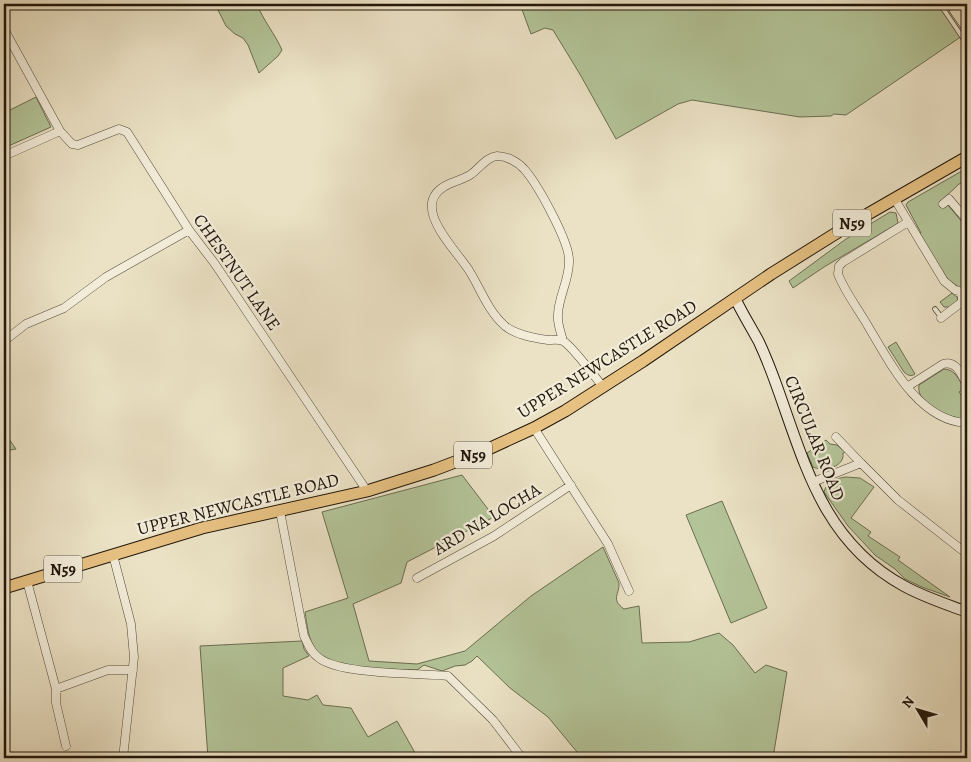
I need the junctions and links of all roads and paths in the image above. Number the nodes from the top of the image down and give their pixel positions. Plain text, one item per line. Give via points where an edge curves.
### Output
1 (940, 4) edge
2 (4, 29) edge
3 (967, 44) edge
4 (60, 131) junction
5 (4, 156) edge
6 (967, 157) edge
7 (894, 198) junction
8 (943, 204) dead end
9 (967, 220) edge
10 (908, 222) junction
11 (189, 230) junction
12 (964, 293) edge
13 (735, 298) junction
14 (935, 309) dead end
15 (941, 318) joint
16 (4, 341) edge
17 (563, 341) junction
18 (967, 385) edge
19 (603, 387) junction
20 (907, 387) junction
21 (967, 423) edge
22 (534, 428) junction
23 (833, 439) dead end
24 (861, 463) junction
25 (812, 482) junction
26 (570, 485) junction
27 (367, 491) junction
28 (280, 511) junction
29 (967, 554) edge
30 (113, 555) junction
31 (417, 578) dead end
32 (27, 581) junction
33 (4, 588) edge
34 (629, 591) dead end
35 (967, 612) edge
36 (133, 670) junction
37 (56, 689) junction
38 (66, 746) dead end
39 (123, 758) edge
40 (522, 758) edge

1 - 3 lane
2 - 4 street, CHESTNUT LANE
4 - 5 street
4 - 11 street, CHESTNUT LANE via 72,144 78,145 119,129 127,132
6 - 7 main road, UPPER NEWCASTLE ROAD / N59
7 - 10 street
7 - 13 main road, UPPER NEWCASTLE ROAD / N59
8 - 9 street via 949,199
10 - 12 street via 944,281
10 - 20 street via 843,262 838,274
11 - 16 street via 106,277 70,305 26,324
11 - 27 street, CHESTNUT LANE
12 - 15 street via 962,302
13 - 19 main road, UPPER NEWCASTLE ROAD / N59
13 - 25 street, CIRCULAR ROAD via 768,362
14 - 15 lane
17 - 17 street via 515,332 502,323 436,224 433,207 439,190 467,177 492,157 515,161 525,169 547,204 567,246 570,259 568,275 558,313
17 - 19 street
18 - 20 street via 954,365 949,363
19 - 22 main road, UPPER NEWCASTLE ROAD / N59
20 - 21 street via 933,412
22 - 26 street
22 - 27 main road, UPPER NEWCASTLE ROAD / N59 via 434,470
23 - 24 street
24 - 25 street
24 - 29 street via 908,509
25 - 35 street, CIRCULAR ROAD via 838,529 871,564 904,587
26 - 31 street, ARD NA LOCHA via 494,536
26 - 34 street via 608,544
27 - 28 main road, UPPER NEWCASTLE ROAD / N59
28 - 30 main road, UPPER NEWCASTLE ROAD / N59 via 202,528
28 - 40 street via 304,636 312,652 327,663 349,669 448,676 493,720
30 - 32 main road, UPPER NEWCASTLE ROAD / N59
30 - 36 street via 131,624
32 - 33 main road, UPPER NEWCASTLE ROAD / N59
32 - 37 street
36 - 37 street via 108,670
36 - 39 street
37 - 38 street

